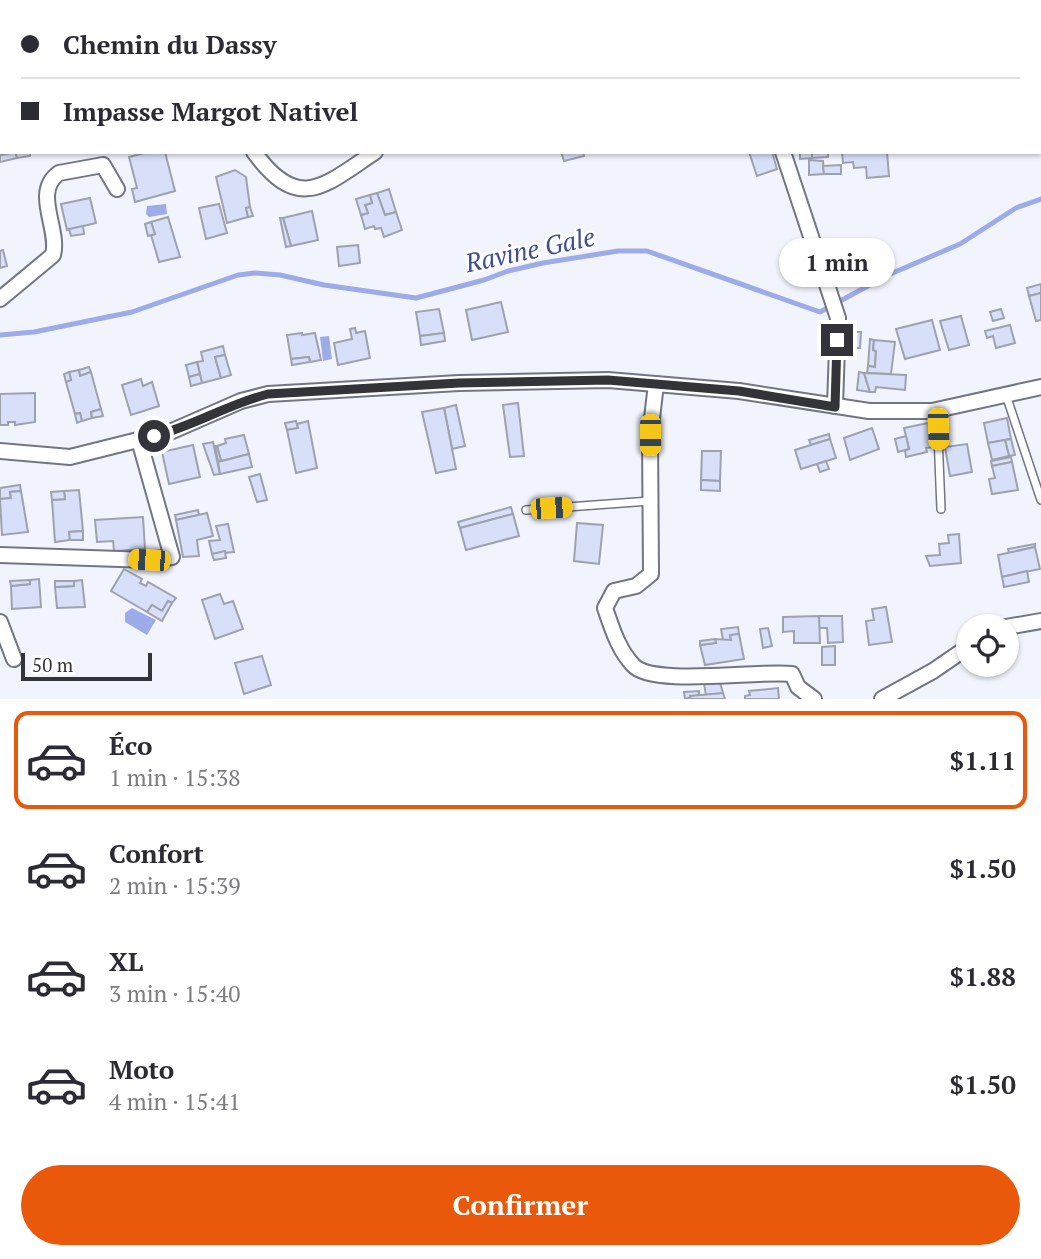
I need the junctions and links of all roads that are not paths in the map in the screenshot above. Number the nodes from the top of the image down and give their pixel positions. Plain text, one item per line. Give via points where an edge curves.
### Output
1 (256, 154) edge
2 (372, 154) edge
3 (784, 154) edge
4 (117, 189) dead end
5 (0, 299) edge
6 (656, 384) junction
7 (1041, 387) edge
8 (1006, 396) junction
9 (835, 407) junction
10 (937, 410) junction
11 (139, 440) junction
12 (0, 451) edge
13 (1041, 500) edge
14 (651, 501) junction
15 (941, 509) dead end
16 (526, 510) dead end
17 (0, 555) edge
18 (1041, 621) edge
19 (0, 622) edge
20 (1019, 625) edge
21 (956, 655) edge
22 (14, 659) dead end
23 (814, 699) edge
24 (881, 699) edge

1 - 2 street via 283,181 305,190 326,184
3 - 9 street via 838,318
4 - 5 street via 103,165 53,177 47,193 53,255
6 - 9 street via 739,391
6 - 11 street via 608,380 459,383 268,394
6 - 14 street via 650,435
7 - 8 street
8 - 10 street
8 - 13 lane
9 - 10 street
10 - 15 lane
11 - 12 street via 70,457
11 - 17 street via 172,557
14 - 16 lane
14 - 23 street via 652,574 636,586 614,591 605,608 616,639 635,668 665,677 792,674 798,687
18 - 20 street
19 - 22 street
21 - 24 street

